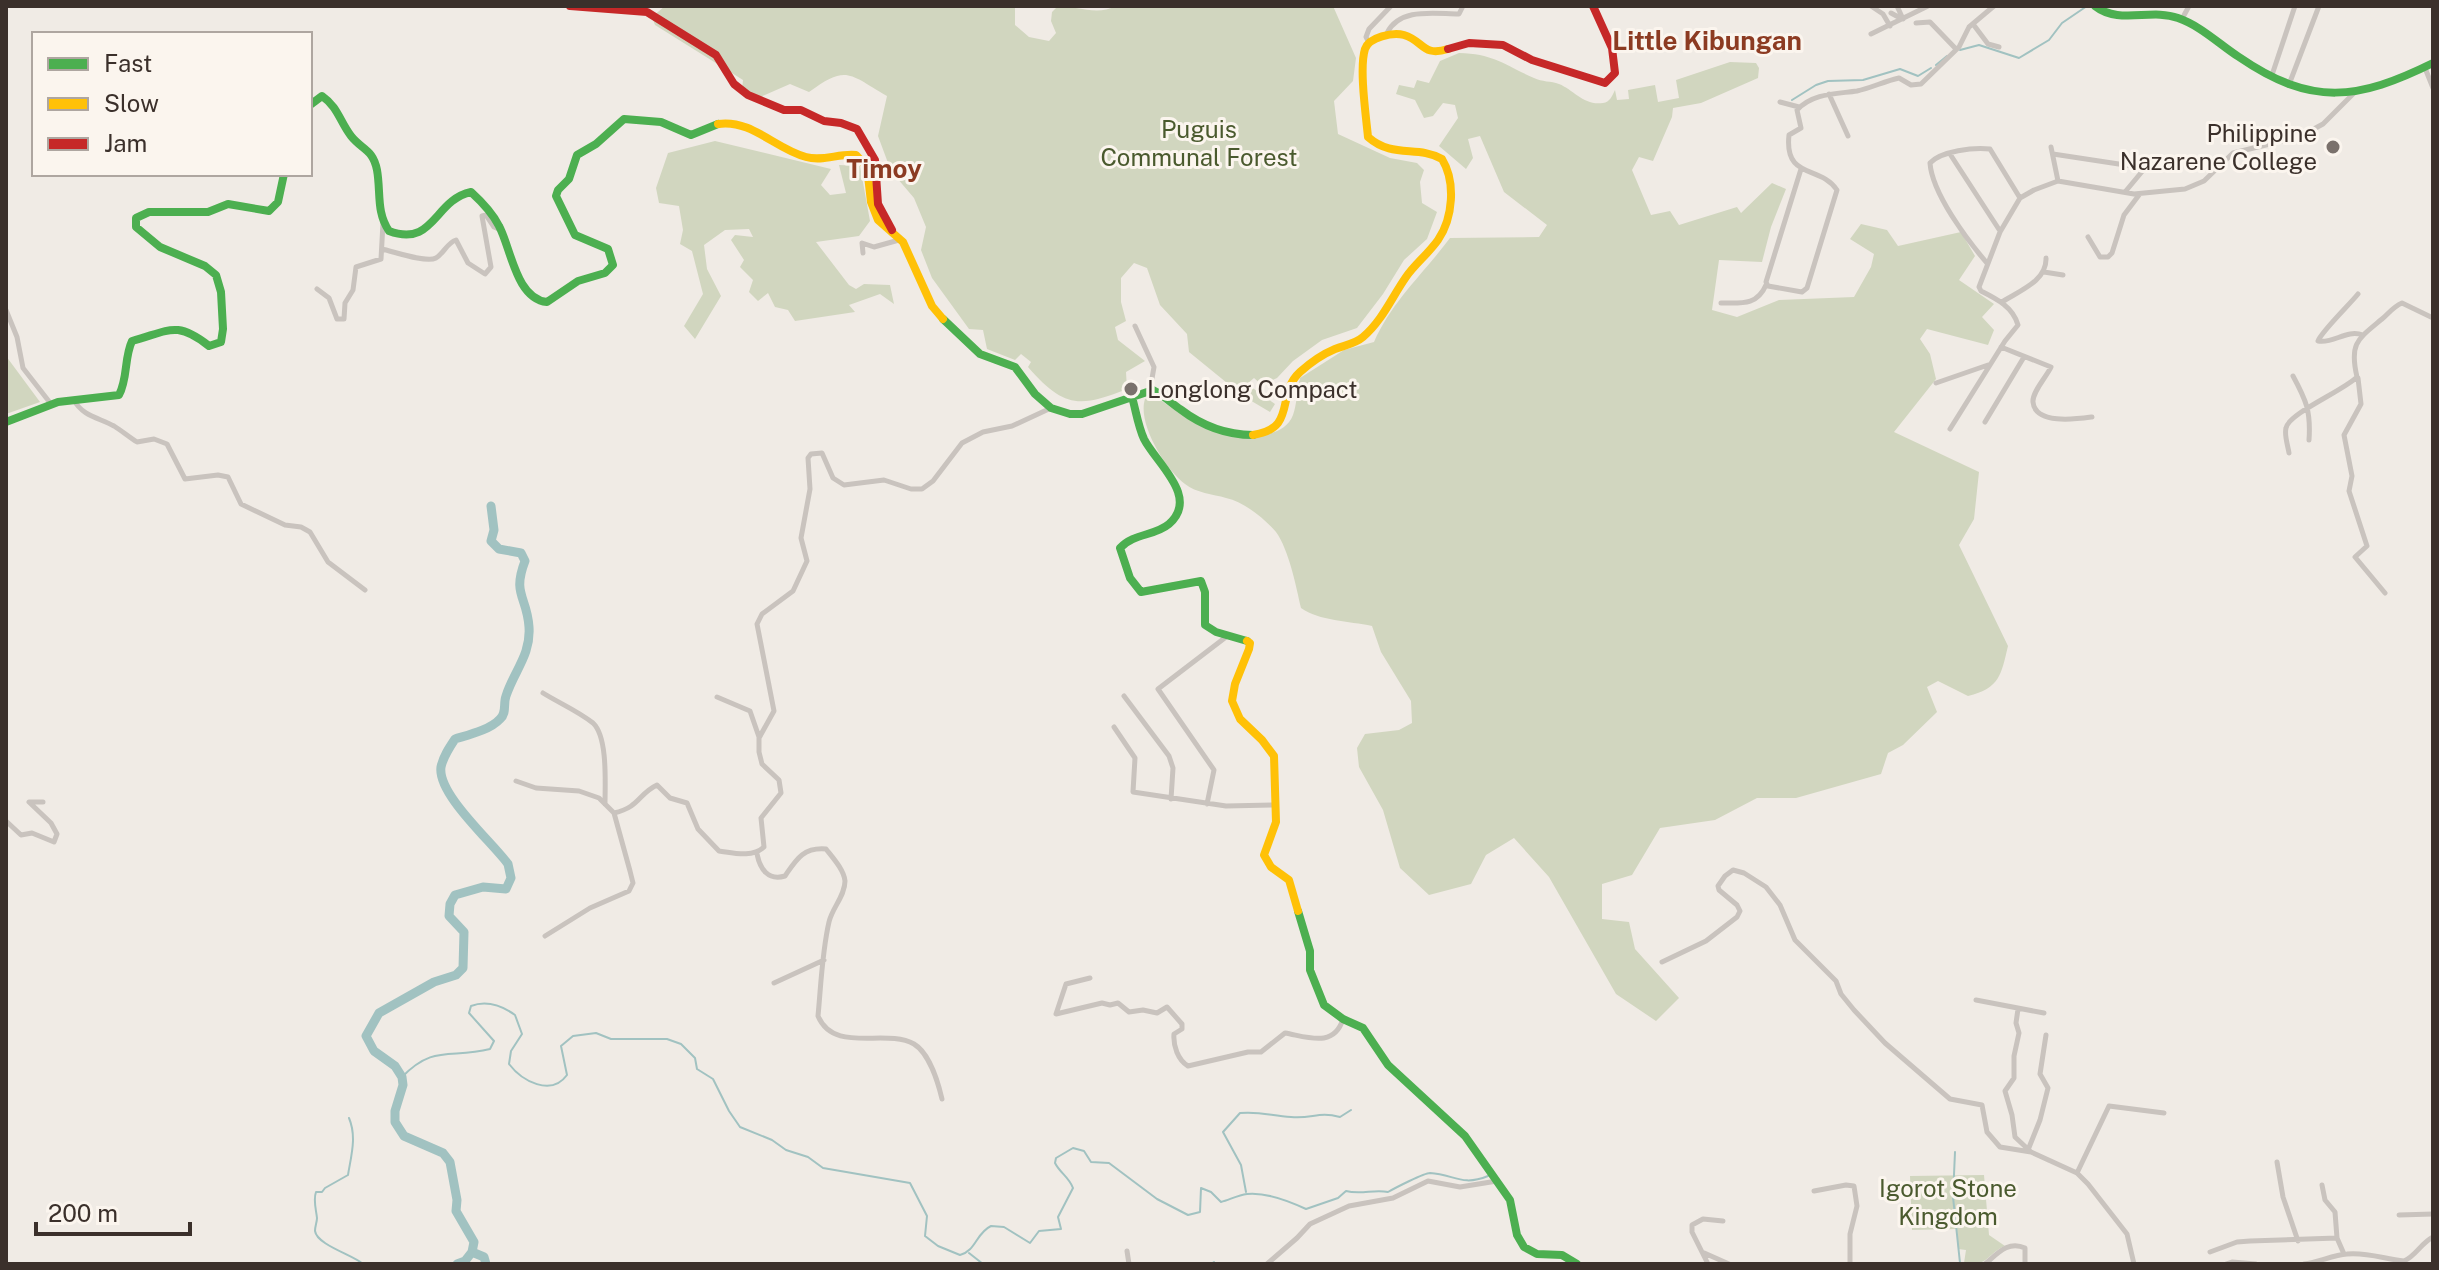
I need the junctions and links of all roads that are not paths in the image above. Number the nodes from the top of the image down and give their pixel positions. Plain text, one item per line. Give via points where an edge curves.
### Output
1 (570, 6) edge
2 (1391, 6) edge
3 (1463, 6) edge
4 (1593, 6) edge
5 (1871, 6) edge
6 (1897, 6) edge
7 (1927, 6) edge
8 (1994, 6) edge
9 (2189, 6) edge
10 (2295, 6) edge
11 (2319, 6) edge
12 (2096, 7) edge
13 (1913, 9) edge
14 (2139, 10) edge
15 (1891, 13) dead end
16 (1902, 19) junction
17 (2182, 20) junction
18 (1916, 23) dead end
19 (1973, 24) junction
20 (1890, 26) junction
21 (1387, 34) junction
22 (1871, 34) dead end
23 (1369, 43) junction
24 (1999, 47) dead end
25 (1956, 49) junction
26 (2429, 65) edge
27 (2272, 75) junction
28 (2290, 82) junction
29 (2433, 88) edge
30 (2354, 93) junction
31 (1829, 94) junction
32 (1780, 102) dead end
33 (312, 103) edge
34 (1799, 107) junction
35 (1848, 136) dead end
36 (1950, 154) junction
37 (2158, 159) dead end
38 (2145, 168) junction
39 (1801, 169) junction
40 (284, 176) edge
41 (2058, 181) junction
42 (2125, 192) junction
43 (2140, 194) junction
44 (2020, 198) junction
45 (383, 222) junction
46 (502, 230) junction
47 (2000, 232) junction
48 (897, 237) junction
49 (2088, 237) dead end
50 (382, 249) junction
51 (863, 253) dead end
52 (2046, 258) dead end
53 (1987, 263) junction
54 (2044, 272) junction
55 (2063, 275) dead end
56 (1767, 284) junction
57 (317, 289) dead end
58 (2358, 294) dead end
59 (2002, 302) junction
60 (1721, 303) dead end
61 (6, 310) edge
62 (2433, 318) edge
63 (1135, 326) dead end
64 (2363, 335) junction
65 (2001, 347) junction
66 (2024, 357) junction
67 (1990, 365) junction
68 (2293, 376) dead end
69 (2357, 377) junction
70 (1936, 383) dead end
71 (1150, 390) junction
72 (1132, 397) junction
73 (74, 399) junction
74 (51, 404) junction
75 (1051, 408) junction
76 (2309, 408) junction
77 (2092, 417) dead end
78 (6, 422) edge
79 (1985, 422) dead end
80 (1950, 429) dead end
81 (2309, 440) dead end
82 (2289, 453) dead end
83 (365, 590) dead end
84 (2385, 593) dead end
85 (1226, 637) junction
86 (543, 693) dead end
87 (1124, 696) dead end
88 (717, 697) dead end
89 (1114, 727) dead end
90 (759, 738) junction
91 (516, 781) dead end
92 (1171, 799) junction
93 (43, 802) dead end
94 (605, 804) junction
95 (1207, 804) junction
96 (1275, 805) junction
97 (614, 813) junction
98 (6, 821) edge
99 (757, 854) junction
100 (545, 936) dead end
101 (825, 959) junction
102 (1662, 962) dead end
103 (1090, 978) dead end
104 (774, 983) dead end
105 (1976, 1000) dead end
106 (2018, 1009) junction
107 (2044, 1013) dead end
108 (1343, 1019) junction
109 (2046, 1035) dead end
110 (942, 1099) dead end
111 (2164, 1113) dead end
112 (2030, 1151) junction
113 (2277, 1162) dead end
114 (2077, 1173) junction
115 (1497, 1181) junction
116 (2322, 1185) dead end
117 (1814, 1191) dead end
118 (2433, 1214) edge
119 (2399, 1215) dead end
120 (1723, 1221) dead end
121 (2433, 1237) edge
122 (2337, 1238) junction
123 (2298, 1241) junction
124 (1127, 1251) dead end
125 (1702, 1252) junction
126 (2210, 1252) dead end
127 (2344, 1254) junction
128 (1129, 1264) edge
129 (1267, 1264) edge
130 (1577, 1264) edge
131 (1708, 1264) edge
132 (1729, 1264) edge
133 (1850, 1264) edge
134 (1985, 1264) edge
135 (2025, 1264) edge
136 (2134, 1264) edge
137 (2226, 1264) edge
138 (2256, 1264) edge
139 (2304, 1264) edge

1 - 48 main road via 647,12 716,55 734,84 748,95 857,129 878,168 878,204
2 - 23 street via 1369,29
3 - 21 street via 1459,14 1406,16
4 - 21 main road via 1613,53 1615,73 1605,83 1503,45 1469,43 1436,53 1405,35
5 - 20 street
6 - 16 street
7 - 13 street
8 - 19 street
9 - 17 street
10 - 27 street
11 - 28 street
12 - 14 main road via 2111,16
13 - 16 street
14 - 17 main road
15 - 16 street
16 - 20 street
17 - 27 main road
18 - 25 street via 1930,22
19 - 24 street via 1988,44
19 - 25 street
20 - 22 street
21 - 23 main road
23 - 71 main road via 1364,84 1368,137 1382,150 1443,158 1450,198 1439,239 1362,338 1320,357 1293,379 1284,416 1272,429 1225,434
25 - 31 street via 1921,84 1899,78
26 - 29 street
26 - 30 main road
27 - 28 main road
28 - 30 main road
30 - 43 street via 2323,124 2299,137 2233,153 2204,181 2185,189
31 - 34 street
31 - 35 street
32 - 34 street
33 - 45 main road via 322,96 333,104 350,135 371,155
34 - 39 street via 1801,128 1789,135 1788,148
36 - 44 street via 1990,149
36 - 47 street
36 - 53 street via 1933,159 1931,173
37 - 38 street
38 - 41 street via 2052,151
38 - 42 street
39 - 56 street
39 - 56 street via 1832,181 1837,190 1833,206 1805,291
40 - 73 main road via 278,202 269,211 228,204 208,212 138,216 136,227 157,247 203,263 217,275 221,342 209,346 178,328 132,341 119,395
41 - 42 street
41 - 44 street
42 - 43 street
43 - 49 street via 2124,215 2108,257 2100,257
44 - 47 street
45 - 46 main road via 398,235 418,233 466,191 488,207
45 - 50 street
46 - 48 main road via 519,278 541,301 608,272 611,253 575,235 556,196 577,155 631,118 666,123 691,135 727,122 813,159 856,155 867,167 874,212
46 - 50 street via 482,216 491,267 485,274 468,263 456,240 428,259
47 - 53 street
48 - 51 street via 874,247 862,243
48 - 75 main road via 941,317 980,354 1015,367
50 - 57 street via 377,262 356,267 344,319 337,319 329,298
52 - 54 street
53 - 59 street via 1979,287
54 - 55 street
54 - 59 street
56 - 60 street via 1755,301
58 - 64 street via 2318,341 2350,332
59 - 65 street via 2018,323
61 - 74 street via 23,368
62 - 64 street via 2402,303
63 - 71 street via 1154,367
64 - 69 street via 2353,351
65 - 66 street
65 - 67 street
66 - 77 street via 2051,367 2032,399 2037,410 2065,421
66 - 79 street
67 - 70 street
67 - 80 street
68 - 76 street
69 - 76 street
69 - 84 street via 2361,404 2344,435 2352,476 2349,491 2367,546 2356,561
71 - 72 main road
72 - 75 main road via 1082,414
72 - 85 main road via 1145,441 1175,483 1179,507 1167,525 1124,542 1123,559 1141,592 1201,581 1207,594 1205,625
73 - 74 main road
73 - 83 street via 91,416 137,442 154,439 167,444 185,479 228,477 241,504 310,532 328,562
74 - 78 main road
75 - 90 street via 962,443 922,489 884,480 844,485 833,478 822,453 810,456 801,538 807,561 793,591 757,624 774,711
76 - 81 street
76 - 82 street via 2287,424
85 - 95 street via 1158,689 1214,770
85 - 96 main road via 1250,643 1232,700 1244,723 1273,752
86 - 94 street via 597,728
87 - 92 street via 1169,756
88 - 90 street via 750,711
89 - 92 street via 1136,760 1133,792
90 - 99 street via 760,759 779,780 781,793 761,818 764,844
91 - 94 street via 592,793
92 - 95 street
93 - 98 street via 29,802 54,826 54,842 32,833 21,835
94 - 97 street
95 - 96 street
96 - 108 main road via 1276,822 1265,857 1289,880 1316,987 1324,1005
97 - 99 street via 632,807 657,785 670,798 687,802 698,829 719,851
97 - 100 street via 631,888
99 - 101 street via 764,872 781,878 801,854 817,849 827,852 845,878 830,917
101 - 104 street
101 - 110 street via 821,1023 839,1035 917,1046
102 - 112 street via 1706,941 1737,917 1737,905 1718,886 1733,870 1744,873 1774,896 1795,940 1885,1043 1950,1099 1982,1105 1987,1132 2000,1147
103 - 108 street via 1066,984 1056,1014 1102,1003 1118,1003 1129,1012 1157,1013 1167,1007 1182,1024 1173,1038 1188,1066 1261,1052 1285,1033 1326,1038
105 - 106 street
106 - 107 street
106 - 112 street via 2014,1078 2005,1091 2015,1137
108 - 115 main road via 1363,1028 1388,1065 1461,1131
109 - 112 street via 2040,1074 2048,1088
111 - 114 street via 2109,1106
112 - 114 street
113 - 123 street
114 - 136 street via 2127,1234
115 - 129 street via 1460,1187 1428,1181 1393,1198 1349,1206 1310,1224
115 - 130 main road via 1513,1207 1524,1247
116 - 122 street via 2335,1212
117 - 133 street via 1854,1186 1857,1206
118 - 119 street
120 - 125 street via 1703,1219 1692,1225
121 - 127 street via 2404,1261
122 - 123 street
122 - 127 street
123 - 126 street via 2237,1242
124 - 128 street
125 - 131 street
125 - 132 street
127 - 139 street
134 - 135 street via 1998,1251 2016,1245 2025,1248
137 - 138 street

